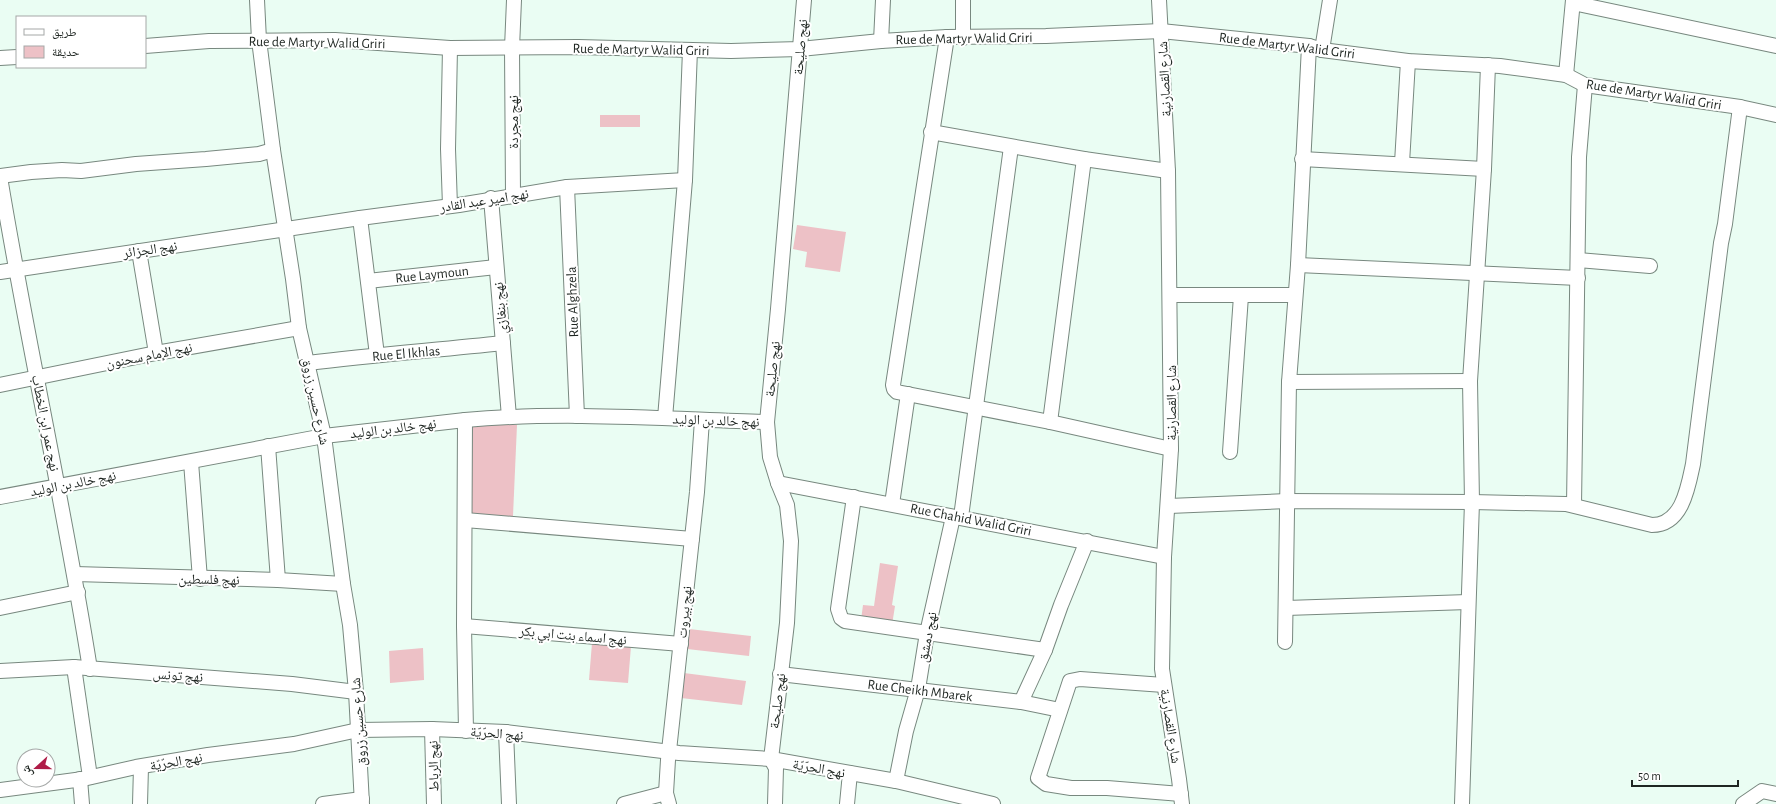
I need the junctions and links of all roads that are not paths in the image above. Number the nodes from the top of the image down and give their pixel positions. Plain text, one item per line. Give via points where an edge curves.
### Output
1 (257, 0) edge
2 (514, 0) edge
3 (804, 0) edge
4 (883, 0) edge
5 (963, 0) edge
6 (1159, 0) edge
7 (1330, 0) edge
8 (1573, 2) edge
9 (1161, 31) junction
10 (947, 37) junction
11 (963, 38) junction
12 (259, 40) junction
13 (881, 40) junction
14 (146, 46) edge
15 (1776, 46) edge
16 (450, 48) junction
17 (512, 48) junction
18 (1316, 48) junction
19 (800, 49) junction
20 (690, 50) junction
21 (16, 57) edge
22 (0, 58) edge
23 (1408, 61) junction
24 (1488, 65) junction
25 (1566, 75) junction
26 (1585, 85) junction
27 (1740, 107) junction
28 (1775, 112) edge
29 (932, 132) junction
30 (1011, 147) junction
31 (273, 150) junction
32 (1084, 159) junction
33 (1302, 159) junction
34 (1402, 164) junction
35 (1484, 169) junction
36 (1168, 171) junction
37 (0, 177) edge
38 (685, 180) junction
39 (567, 187) junction
40 (513, 195) junction
41 (491, 198) junction
42 (450, 206) junction
43 (360, 218) junction
44 (285, 230) junction
45 (138, 251) junction
46 (1578, 260) junction
47 (1298, 265) junction
48 (1650, 266) dead end
49 (496, 267) junction
50 (15, 268) junction
51 (0, 272) edge
52 (1478, 272) junction
53 (1578, 278) junction
54 (368, 281) junction
55 (1295, 295) junction
56 (1170, 296) junction
57 (1241, 296) junction
58 (299, 328) junction
59 (503, 343) junction
60 (156, 353) junction
61 (377, 355) junction
62 (308, 363) junction
63 (37, 378) junction
64 (1470, 381) junction
65 (1289, 382) junction
66 (0, 385) edge
67 (908, 394) junction
68 (976, 407) junction
69 (577, 416) junction
70 (510, 417) junction
71 (665, 418) junction
72 (465, 420) junction
73 (702, 420) junction
74 (767, 422) junction
75 (1050, 422) junction
76 (324, 436) junction
77 (268, 446) junction
78 (1171, 449) junction
79 (1230, 452) dead end
80 (191, 462) junction
81 (778, 483) junction
82 (59, 486) junction
83 (854, 497) junction
84 (0, 498) edge
85 (1287, 500) junction
86 (1472, 502) junction
87 (892, 504) junction
88 (1574, 505) junction
89 (1168, 506) junction
90 (957, 517) junction
91 (465, 520) junction
92 (692, 540) junction
93 (1087, 541) junction
94 (1164, 557) junction
95 (75, 574) junction
96 (200, 579) junction
97 (278, 580) junction
98 (343, 584) junction
99 (78, 592) junction
100 (1468, 602) junction
101 (0, 608) edge
102 (1286, 608) junction
103 (464, 626) junction
104 (927, 633) junction
105 (1284, 642) dead end
106 (681, 644) junction
107 (1045, 650) junction
108 (74, 667) junction
109 (90, 669) junction
110 (0, 671) edge
111 (780, 674) junction
112 (1164, 685) junction
113 (918, 690) junction
114 (356, 692) junction
115 (1022, 702) junction
116 (1060, 710) junction
117 (432, 729) junction
118 (358, 730) junction
119 (466, 731) junction
120 (506, 732) junction
121 (670, 751) junction
122 (771, 760) junction
123 (141, 767) junction
124 (850, 773) junction
125 (85, 778) junction
126 (896, 781) junction
127 (0, 790) edge
128 (1776, 794) edge
129 (667, 799) edge
130 (1181, 799) edge
131 (362, 802) edge
132 (82, 804) edge
133 (140, 804) edge
134 (323, 804) edge
135 (434, 804) edge
136 (509, 804) edge
137 (624, 804) edge
138 (775, 804) edge
139 (847, 804) edge
140 (993, 804) edge
141 (1462, 804) edge
142 (1743, 804) edge

1 - 12 street, شارع حسين زروق
2 - 17 street, نهج مجردة
3 - 19 street, نهج صليحة
4 - 13 street
5 - 11 street
6 - 9 street, شارع القصارنية
7 - 18 street
8 - 15 street
8 - 25 street
9 - 11 street, Rue de Martyr Walid Griri
9 - 18 street, Rue de Martyr Walid Griri
9 - 36 street, شارع القصارنية
10 - 11 street, Rue de Martyr Walid Griri
10 - 13 street, Rue de Martyr Walid Griri
10 - 29 street
12 - 14 street, Rue de Martyr Walid Griri
12 - 16 street, Rue de Martyr Walid Griri via 335,40
12 - 31 street, شارع حسين زروق
13 - 19 street, Rue de Martyr Walid Griri
16 - 17 street, Rue de Martyr Walid Griri
16 - 42 street
17 - 20 street, Rue de Martyr Walid Griri
17 - 40 street, نهج مجردة
18 - 23 street, Rue de Martyr Walid Griri
18 - 33 street
19 - 20 street, Rue de Martyr Walid Griri
19 - 74 street, نهج صليحة
20 - 38 street
21 - 22 street
23 - 24 street, Rue de Martyr Walid Griri
23 - 34 street
24 - 25 street, Rue de Martyr Walid Griri
24 - 35 street
25 - 26 street, Rue de Martyr Walid Griri
26 - 27 street, Rue de Martyr Walid Griri
26 - 46 street via 1579,157
27 - 28 street, Rue de Martyr Walid Griri
27 - 88 street via 1689,487 1672,518 1659,525
29 - 30 street
29 - 67 street via 893,385 897,392
30 - 32 street
30 - 68 street, نهج دمشق
31 - 37 street via 259,154 81,171 30,172
31 - 44 street, شارع حسين زروق
32 - 36 street
32 - 75 street
33 - 34 street
33 - 47 street
34 - 35 street
35 - 52 street
36 - 56 street, شارع القصارنية
37 - 50 street, نهج عمر ابن الخطاب
38 - 39 street, نهج امير عبد القادر
38 - 71 street
39 - 40 street, نهج امير عبد القادر
39 - 69 street, Rue Alghzela
40 - 41 street, نهج امير عبد القادر
41 - 42 street, نهج امير عبد القادر
41 - 49 street, نهج بنغازي
42 - 43 street, نهج امير عبد القادر
43 - 44 street, نهج امير عبد القادر
43 - 54 street
44 - 45 street, نهج الجزائر
44 - 58 street, شارع حسين زروق
45 - 50 street, نهج الجزائر
45 - 60 street
46 - 48 street
46 - 53 street
47 - 52 street
47 - 55 street
49 - 54 street, Rue Laymoun
49 - 59 street, نهج بنغازي
50 - 51 street, نهج الجزائر
50 - 63 street, نهج عمر ابن الخطاب
52 - 53 street
52 - 64 street
53 - 88 street
54 - 61 street
55 - 57 street
55 - 65 street
56 - 57 street
56 - 78 street, شارع القصارنية
57 - 79 street
58 - 60 street, نهج الإمام سحنون
58 - 62 street, شارع حسين زروق
59 - 61 street, Rue El Ikhlas
59 - 70 street, نهج بنغازي
60 - 63 street, نهج الإمام سحنون
61 - 62 street, Rue El Ikhlas
62 - 76 street, شارع حسين زروق
63 - 66 street, نهج الإمام سحنون
63 - 82 street, نهج عمر ابن الخطاب
64 - 65 street
64 - 86 street
65 - 85 street
67 - 68 street
67 - 87 street
68 - 75 street
68 - 90 street, نهج دمشق
69 - 70 street, نهج خالد بن الوليد
69 - 71 street, نهج خالد بن الوليد
70 - 72 street, نهج خالد بن الوليد
71 - 73 street, نهج خالد بن الوليد
72 - 76 street, نهج خالد بن الوليد
72 - 91 street
73 - 74 street, نهج خالد بن الوليد
73 - 92 street, نهج بيروت
74 - 81 street, نهج صليحة via 770,457
75 - 78 street
76 - 77 street, نهج خالد بن الوليد
76 - 98 street, شارع حسين زروق
77 - 80 street, نهج خالد بن الوليد
77 - 97 street
78 - 89 street, شارع القصارنية
80 - 82 street, نهج خالد بن الوليد
80 - 96 street
81 - 83 street, Rue Chahid Walid Griri
81 - 111 street, نهج صليحة via 787,505 791,541 787,623
82 - 84 street, نهج خالد بن الوليد
82 - 95 street, نهج عمر ابن الخطاب
83 - 87 street, Rue Chahid Walid Griri
83 - 104 street via 838,614 845,621
85 - 86 street
85 - 89 street
85 - 102 street
86 - 88 street
86 - 100 street
87 - 90 street, Rue Chahid Walid Griri
89 - 94 street, شارع القصارنية
90 - 93 street, Rue Chahid Walid Griri
90 - 104 street, نهج دمشق
91 - 92 street
91 - 103 street
92 - 106 street, نهج بيروت
93 - 94 street, Rue Chahid Walid Griri
93 - 107 street
94 - 112 street, شارع القصارنية
95 - 96 street, نهج فلسطين
95 - 99 street, نهج عمر ابن الخطاب
96 - 97 street, نهج فلسطين
97 - 98 street, نهج فلسطين
98 - 114 street, شارع حسين زروق via 350,625
99 - 101 street
99 - 109 street, نهج عمر ابن الخطاب
100 - 102 street
100 - 141 street
102 - 105 street
103 - 106 street, نهج اسماء بنت ابي بكر
103 - 119 street
104 - 107 street
104 - 113 street, نهج دمشق
106 - 121 street, نهج بيروت
107 - 115 street
108 - 109 street, نهج تونس
108 - 110 street, نهج تونس
108 - 125 street
109 - 114 street, نهج تونس via 292,684
111 - 113 street, Rue Cheikh Mbarek
111 - 122 street, نهج صليحة
112 - 116 street via 1074,679 1068,685
112 - 130 street, شارع القصارنية
113 - 115 street, Rue Cheikh Mbarek
113 - 126 street, نهج دمشق via 906,731
114 - 118 street, شارع حسين زروق
115 - 116 street, Rue Cheikh Mbarek
116 - 130 street via 1039,780 1046,784 1071,788 1107,788
117 - 118 street, نهج الحرّيّة
117 - 119 street, نهج الحرّيّة
117 - 135 street, نهج الرباط
118 - 123 street, نهج الحرّيّة via 287,745
118 - 131 street, شارع حسين زروق
119 - 120 street, نهج الحرّيّة
120 - 121 street, نهج الحرّيّة
120 - 136 street
121 - 122 street, نهج الحرّيّة
121 - 129 street, نهج بيروت
122 - 124 street, نهج الحرّيّة
122 - 138 street via 776,768
123 - 125 street, نهج الحرّيّة
123 - 133 street
124 - 126 street, نهج الحرّيّة
124 - 139 street
125 - 127 street, نهج الحرّيّة
125 - 132 street
126 - 140 street, نهج الحرّيّة
128 - 142 street via 1762,791
129 - 137 street
131 - 134 street

